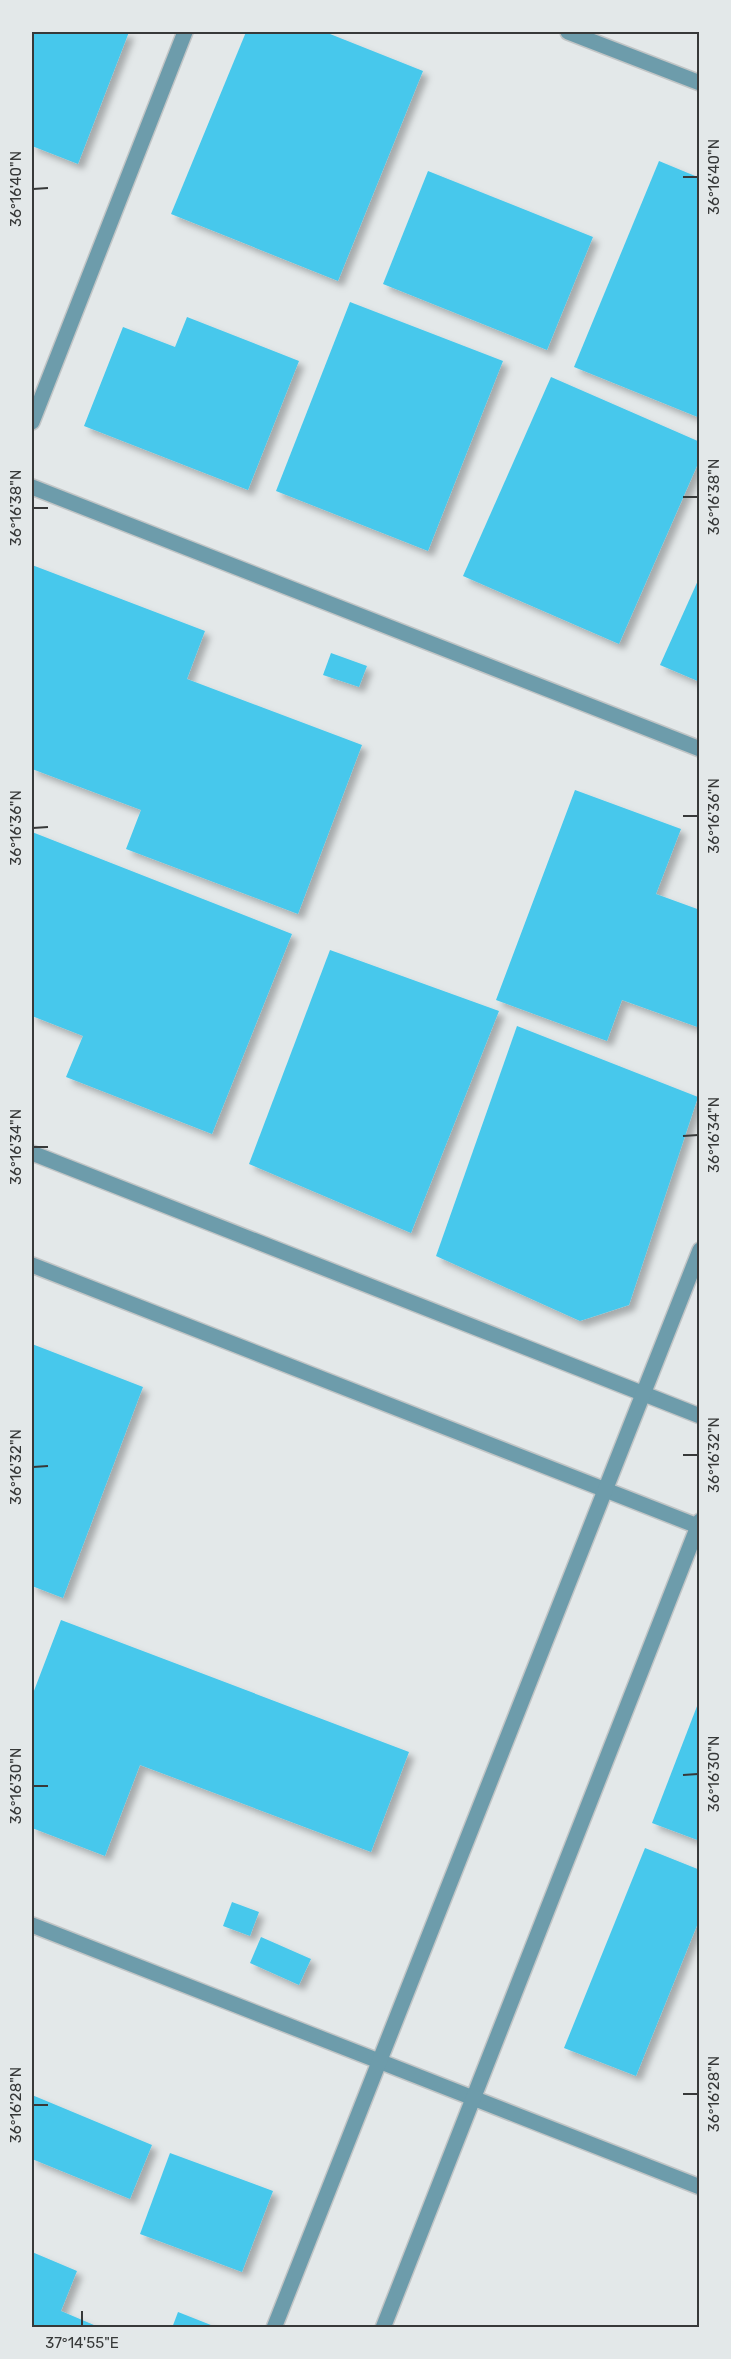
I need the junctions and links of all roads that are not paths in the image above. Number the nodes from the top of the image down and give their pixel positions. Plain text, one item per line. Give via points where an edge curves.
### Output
1 (185, 32) edge
2 (568, 32) edge
3 (699, 83) edge
4 (32, 422) edge
5 (32, 487) edge
6 (699, 749) edge
7 (32, 1153) edge
8 (699, 1250) edge
9 (32, 1265) edge
10 (643, 1394) junction
11 (699, 1416) edge
12 (604, 1490) junction
13 (699, 1525) edge
14 (32, 1925) edge
15 (379, 2061) junction
16 (473, 2098) junction
17 (699, 2187) edge
18 (274, 2328) edge
19 (382, 2328) edge

1 - 4 street
2 - 3 street
5 - 6 street
7 - 10 street
8 - 10 street
9 - 12 street
10 - 11 street
10 - 12 street
12 - 13 street
12 - 15 street
13 - 16 street
14 - 15 street
15 - 16 street
15 - 18 street
16 - 17 street
16 - 19 street

